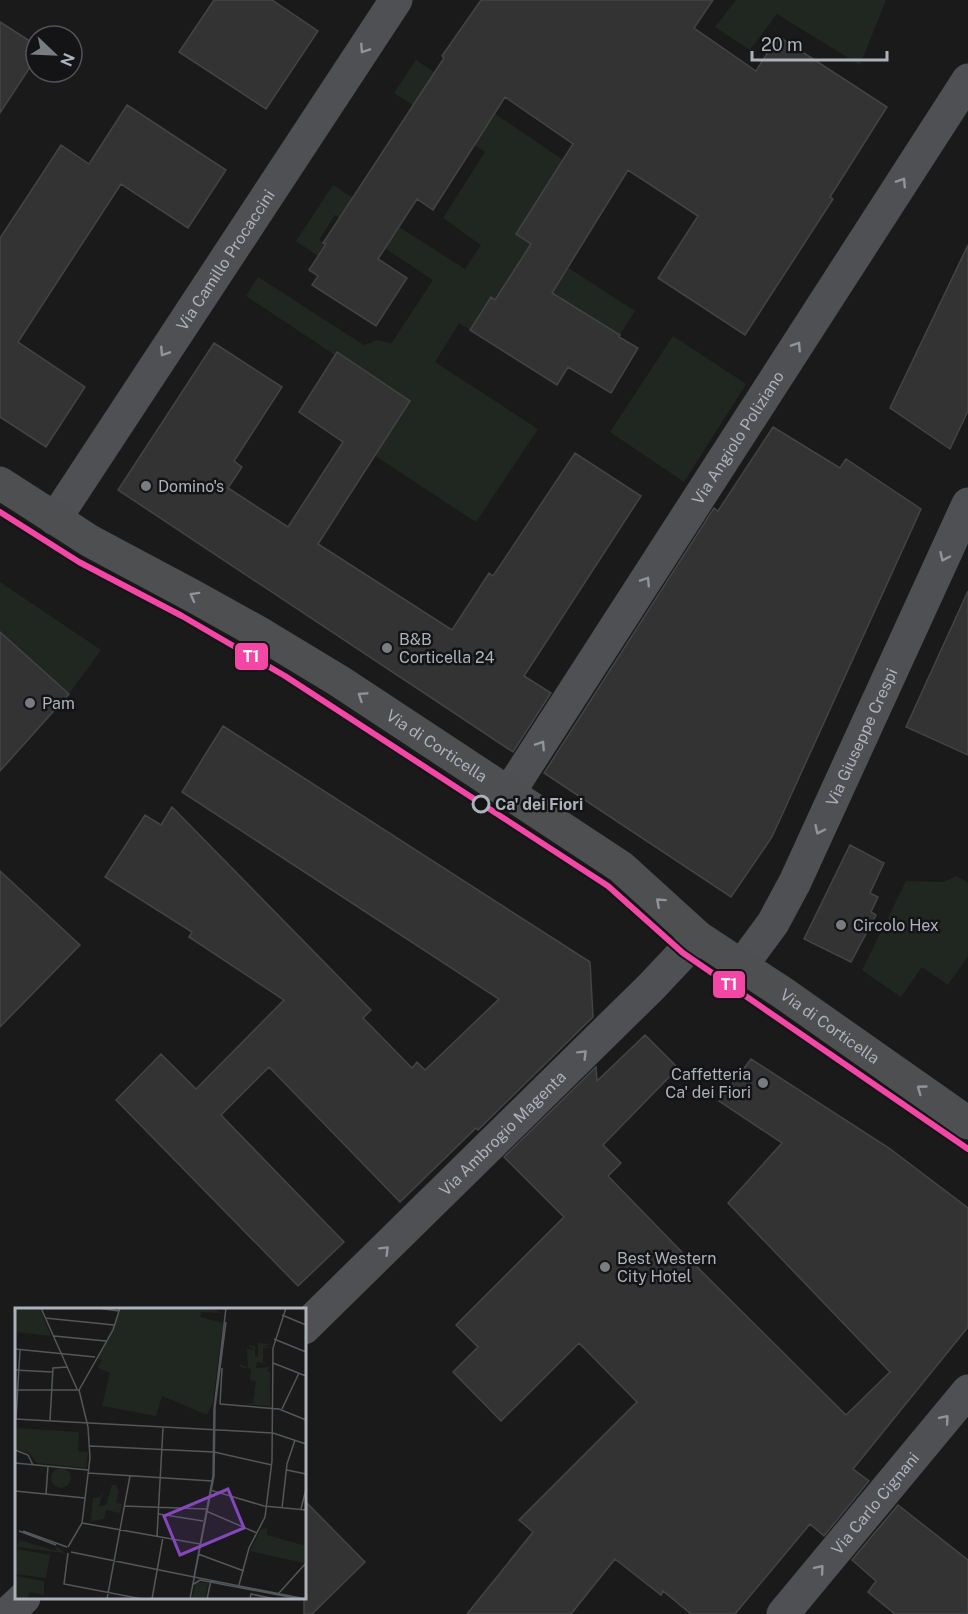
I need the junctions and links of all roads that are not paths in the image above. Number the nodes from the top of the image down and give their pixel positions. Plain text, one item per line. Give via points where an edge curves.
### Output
1 (396, 0) edge
2 (968, 80) edge
3 (0, 483) edge
4 (968, 504) edge
5 (55, 519) junction
6 (508, 794) junction
7 (698, 937) junction
8 (742, 965) junction
9 (968, 1123) edge
10 (306, 1326) edge
11 (968, 1392) edge
12 (23, 1599) edge
13 (6, 1614) edge
14 (783, 1614) edge

1 -> 5 street, Via Camillo Procaccini
6 -> 2 street, Via Angiolo Poliziano
3 - 5 main road, Via di Corticella
4 -> 8 street, Via Giuseppe Crespi via 795,882
6 -> 5 main road, Via di Corticella via 297,655
7 -> 6 main road, Via di Corticella via 621,867
7 - 8 main road, Via di Corticella
10 -> 7 street, Via Ambrogio Magenta
9 -> 8 main road, Via di Corticella
14 -> 11 street, Via Carlo Cignani
12 - 13 street

